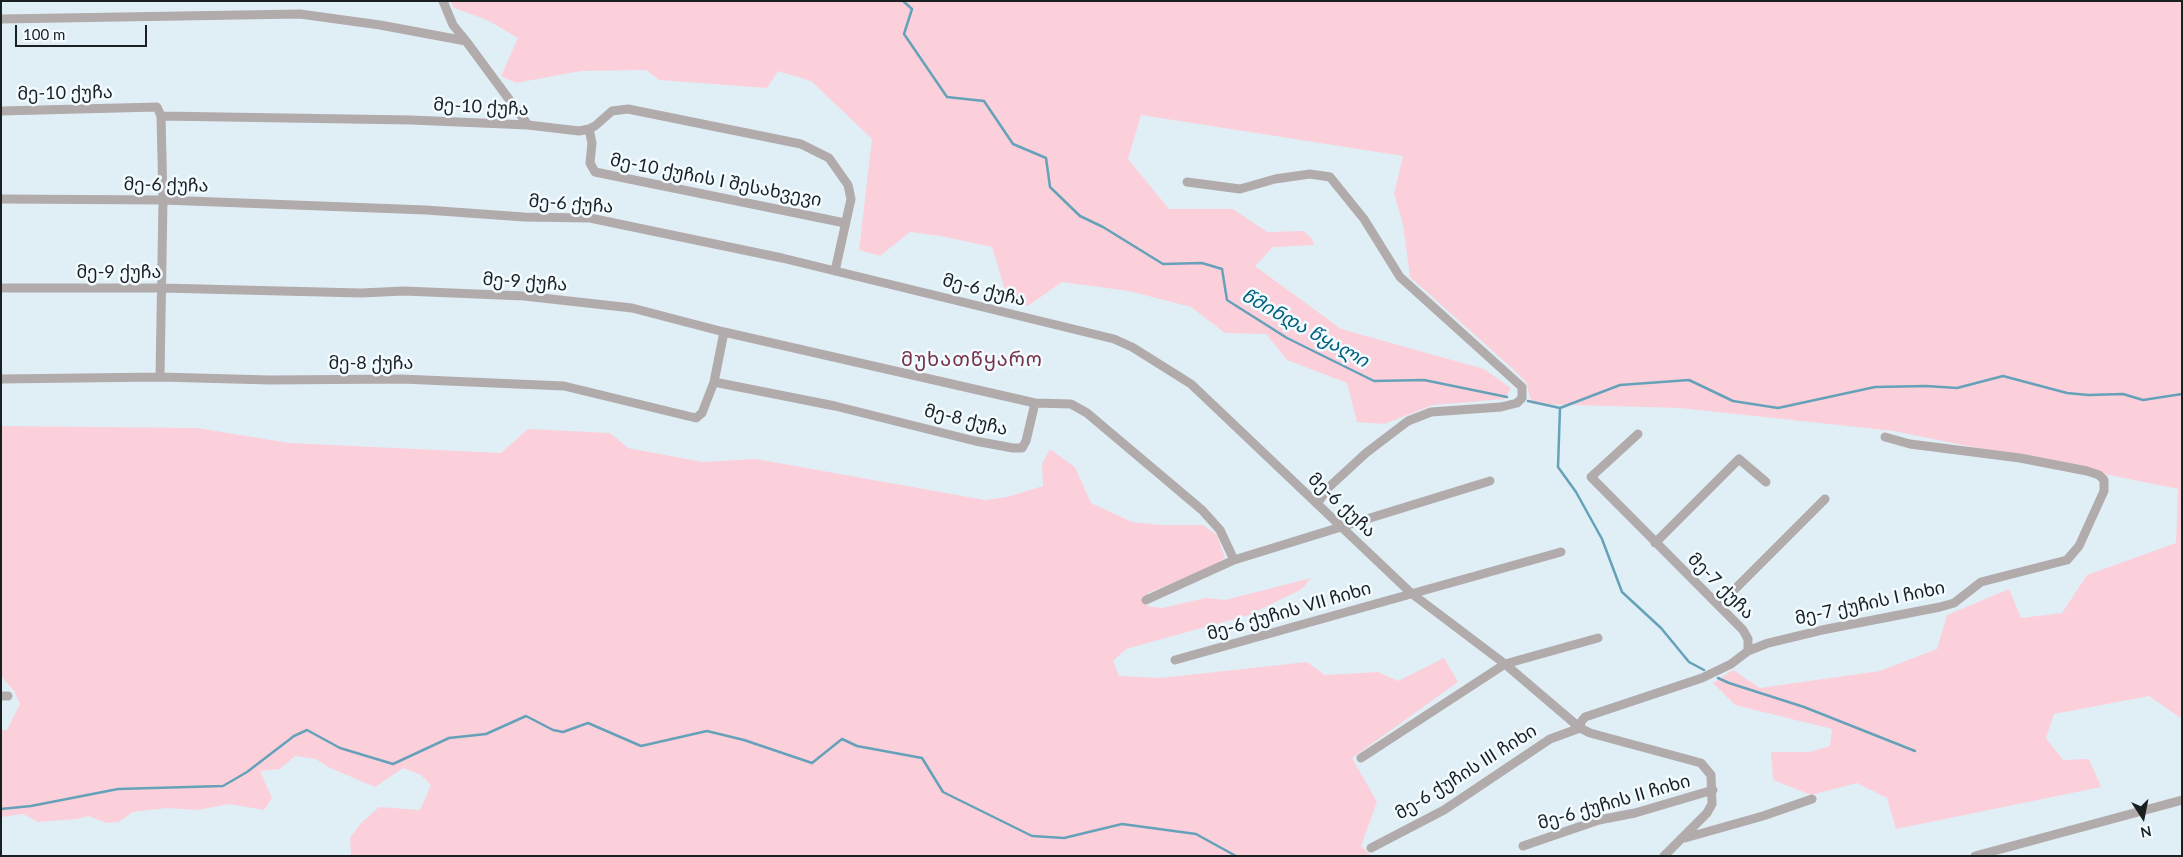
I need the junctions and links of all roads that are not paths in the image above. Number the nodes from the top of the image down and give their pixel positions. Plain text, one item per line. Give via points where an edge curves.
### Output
1 (443, 1) edge
2 (1, 19) edge
3 (466, 40) junction
4 (1, 110) edge
5 (161, 116) junction
6 (528, 125) junction
7 (589, 130) junction
8 (1187, 182) dead end
9 (1, 199) edge
10 (163, 200) junction
11 (845, 223) junction
12 (835, 271) junction
13 (1, 288) edge
14 (162, 288) junction
15 (724, 332) junction
16 (160, 377) junction
17 (1, 379) edge
18 (714, 382) junction
19 (1035, 403) junction
20 (1638, 434) dead end
21 (1885, 438) dead end
22 (1490, 481) dead end
23 (1766, 482) dead end
24 (1825, 499) dead end
25 (1317, 504) junction
26 (1342, 527) junction
27 (1655, 543) junction
28 (1561, 552) dead end
29 (1234, 560) junction
30 (1411, 593) junction
31 (1146, 600) dead end
32 (1720, 604) junction
33 (1598, 638) dead end
34 (1748, 651) junction
35 (1175, 660) dead end
36 (1505, 664) junction
37 (1580, 728) junction
38 (1361, 758) dead end
39 (1713, 790) junction
40 (1812, 799) dead end
41 (2182, 800) edge
42 (1683, 838) junction
43 (1523, 846) dead end
44 (1372, 848) dead end
45 (1664, 856) edge
46 (1976, 856) edge

1 - 3 street via 453,25
2 - 3 street via 300,14
3 - 6 street
4 - 5 street, მე-10 ქუჩა via 157,107
5 - 6 street, მე-10 ქუჩა
5 - 10 street
6 - 7 street, მე-10 ქუჩა
7 - 11 street, მე-10 ქუჩის I შესახვევი via 592,143 590,163 595,172
7 - 11 street via 612,111 628,109 801,144 829,158 848,185 851,199
8 - 25 street via 1240,188 1310,174 1330,177 1364,219 1400,277 1522,388 1522,398 1517,403 1431,412 1408,421 1366,453 1328,488
9 - 10 street, მე-6 ქუჩა
10 - 12 street, მე-6 ქუჩა via 590,218 741,248
10 - 14 street
11 - 12 street
12 - 25 street, მე-6 ქუჩა via 1075,329 1132,347 1191,384
13 - 14 street, მე-9 ქუჩა
14 - 15 street, მე-9 ქუჩა via 524,296 632,308
14 - 16 street
15 - 18 street, მე-8 ქუჩა
15 - 19 street, მე-9 ქუჩა
16 - 17 street, მე-8 ქუჩა
16 - 18 street, მე-8 ქუჩა via 402,379 564,386 696,418 702,413
18 - 19 street, მე-8 ქუჩა via 835,406 1013,448 1022,448 1026,441
19 - 29 street via 1071,404 1087,414 1202,510 1220,530
20 - 27 street, მე-7 ქუჩა via 1591,477
21 - 34 street, მე-7 ქუჩის I ჩიხი via 2087,471 2099,474 2104,480 2104,491 2079,546 2067,560 1981,582 1954,603 1940,608 1822,630
22 - 26 street
23 - 27 street via 1739,459
24 - 32 street
25 - 26 street, მე-6 ქუჩა
26 - 29 street
26 - 30 street, მე-6 ქუჩა
27 - 32 street, მე-7 ქუჩა
28 - 30 street, მე-6 ქუჩის VII ჩიხი
29 - 31 street
30 - 35 street, მე-6 ქუჩის VII ჩიხი
30 - 36 street, მე-6 ქუჩა
32 - 34 street, მე-7 ქუჩა via 1743,630 1748,639
33 - 36 street
34 - 37 street via 1731,664 1702,678 1585,717
36 - 37 street, მე-6 ქუჩა
36 - 38 street
37 - 39 street, მე-6 ქუჩა via 1701,763 1712,775
37 - 44 street, მე-6 ქუჩის III ჩიხი via 1550,739 1444,810
39 - 42 street via 1707,814
39 - 43 street, მე-6 ქუჩის II ჩიხი via 1599,820
40 - 42 street
41 - 46 street
42 - 45 street

